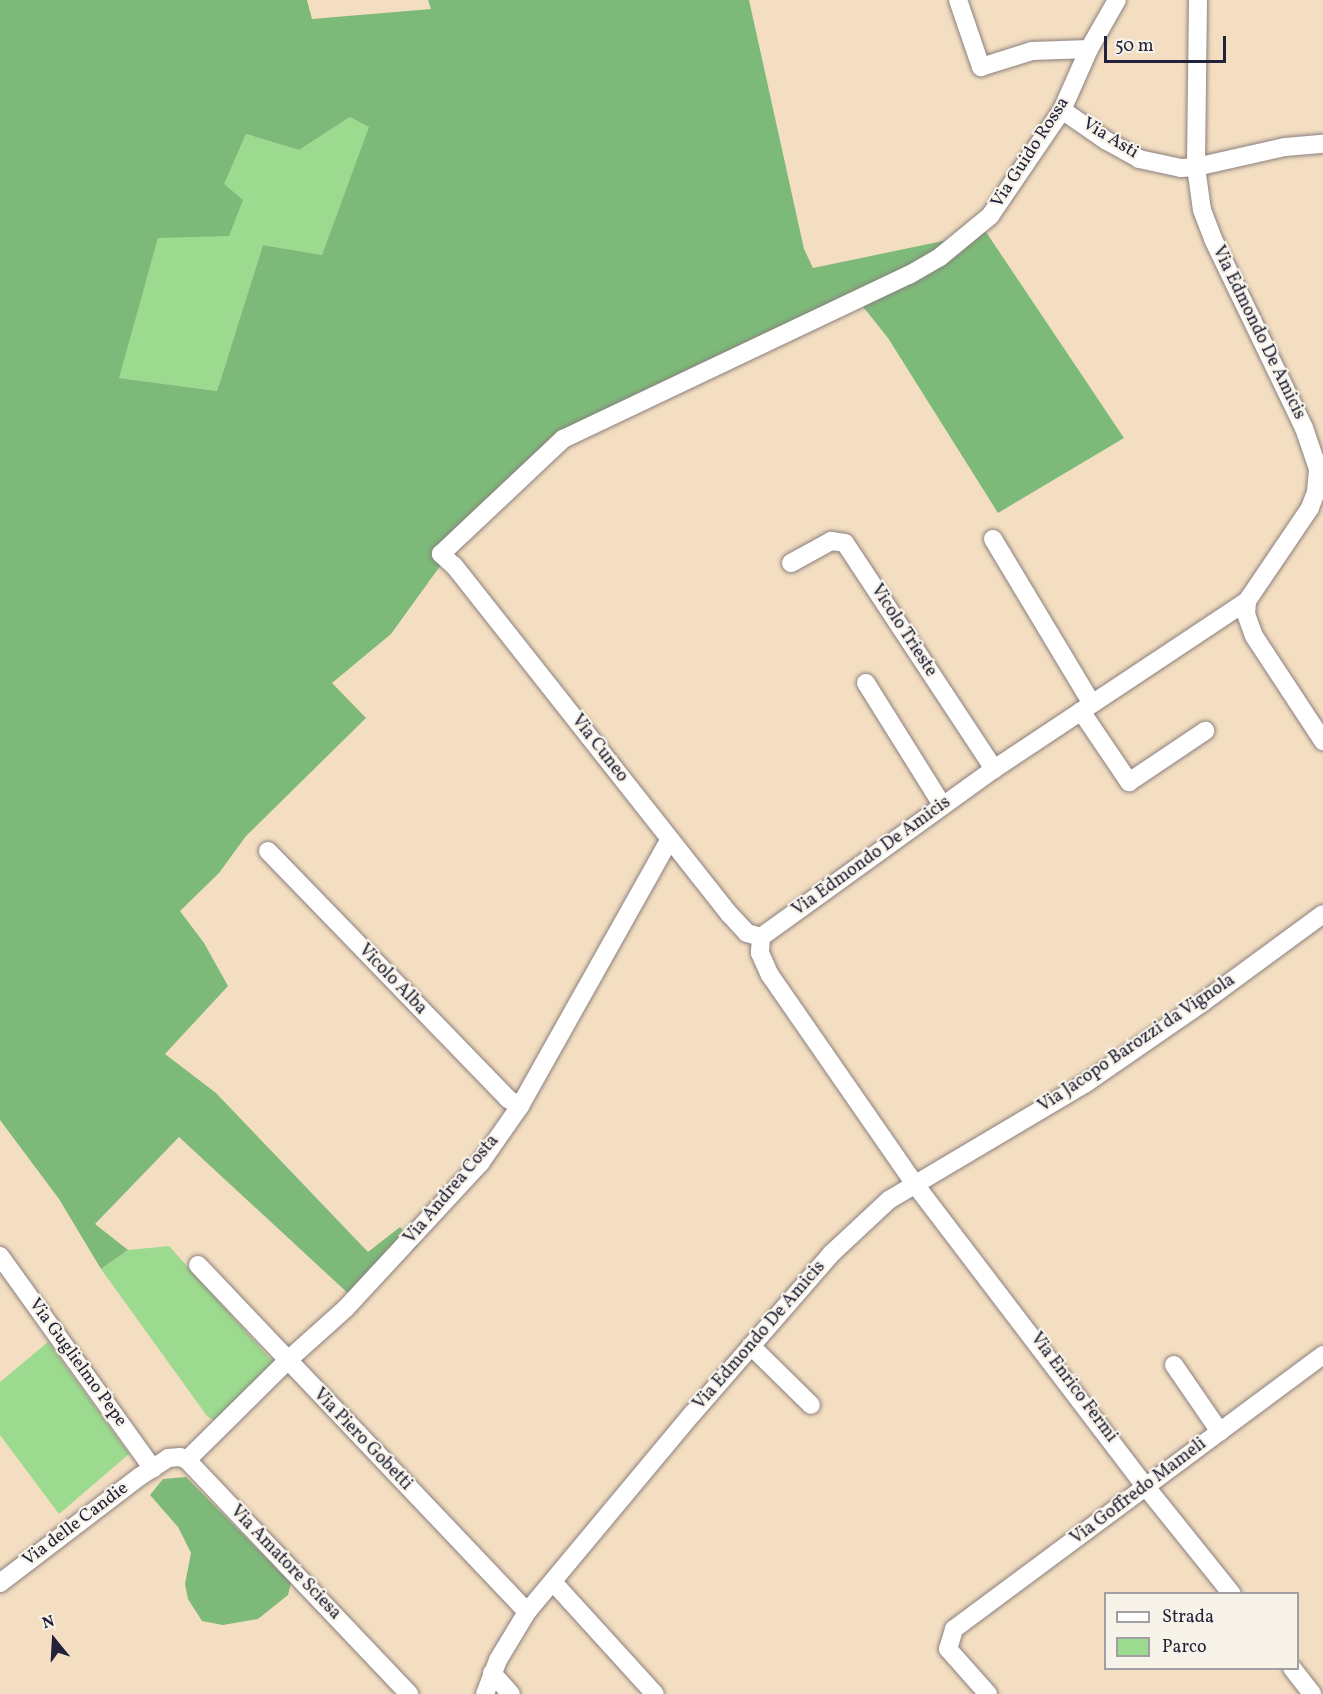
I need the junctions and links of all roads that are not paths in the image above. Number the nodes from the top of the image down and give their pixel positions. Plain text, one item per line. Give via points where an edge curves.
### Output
1 (958, 0) edge
2 (1117, 0) edge
3 (1198, 0) edge
4 (1089, 49) junction
5 (1062, 110) junction
6 (1323, 144) edge
7 (1196, 167) junction
8 (1320, 468) edge
9 (993, 539) dead end
10 (441, 554) joint
11 (791, 563) dead end
12 (1247, 601) junction
13 (866, 683) dead end
14 (1087, 707) junction
15 (1205, 731) dead end
16 (1323, 741) edge
17 (994, 769) junction
18 (943, 806) junction
19 (670, 839) junction
20 (268, 850) dead end
21 (1323, 914) edge
22 (760, 937) junction
23 (520, 1106) junction
24 (914, 1183) junction
25 (0, 1256) edge
26 (198, 1265) dead end
27 (751, 1346) junction
28 (1323, 1355) edge
29 (287, 1361) junction
30 (1174, 1365) dead end
31 (811, 1405) dead end
32 (1220, 1432) junction
33 (187, 1460) junction
34 (153, 1469) junction
35 (1146, 1487) junction
36 (553, 1582) junction
37 (0, 1583) edge
38 (1231, 1592) edge
39 (527, 1612) junction
40 (1294, 1670) edge
41 (492, 1673) junction
42 (409, 1694) edge
43 (485, 1694) edge
44 (511, 1694) edge
45 (655, 1694) edge
46 (988, 1694) edge
47 (1312, 1694) edge

1 - 4 street via 981,67 1032,51
2 - 4 street, Via Guido Rossa
3 - 7 street, Via Edmondo De Amicis
4 - 5 street, Via Guido Rossa
5 - 7 street, Via Asti via 1139,159 1181,168
5 - 10 street, Via Guido Rossa via 990,216 940,256 909,275 563,439
6 - 7 street, Via Asti via 1285,147
7 - 8 street, Via Edmondo De Amicis via 1206,224
8 - 12 street, Via Edmondo De Amicis via 1310,508
9 - 14 street
10 - 19 street, Via Cuneo
11 - 17 street, Vicolo Trieste via 831,541 845,543
12 - 14 street, Via Edmondo De Amicis
12 - 16 street via 1246,614 1254,636
13 - 18 street
14 - 15 street via 1129,782
14 - 17 street, Via Edmondo De Amicis
17 - 18 street, Via Edmondo De Amicis
18 - 22 street, Via Edmondo De Amicis
19 - 22 street, Via Cuneo via 730,915 747,933
19 - 23 street, Via Andrea Costa
20 - 23 street, Vicolo Alba via 508,1099
21 - 24 street, Via Jacopo Barozzi da Vignola via 1086,1083
22 - 24 street via 760,954 770,975
23 - 29 street, Via Andrea Costa via 451,1197 346,1308
24 - 27 street, Via Edmondo De Amicis via 889,1200 831,1254
24 - 35 street, Via Enrico Fermi
25 - 34 street, Via Guglielmo Pepe
26 - 29 street, Via Piero Gobetti
27 - 31 street
27 - 36 street, Via Edmondo De Amicis
28 - 32 street, Via Goffredo Mameli
29 - 33 street, Via Andrea Costa
29 - 39 street, Via Piero Gobetti
30 - 32 street
32 - 35 street, Via Goffredo Mameli
33 - 34 street via 168,1458
33 - 42 street, Via Amatore Sciesa
34 - 37 street, Via delle Candie
35 - 38 street, Via Enrico Fermi
35 - 46 street, Via Goffredo Mameli via 954,1629 948,1648
36 - 39 street, Via Edmondo De Amicis
36 - 45 street
39 - 41 street, Via Edmondo De Amicis
40 - 47 street
41 - 43 street, Via Edmondo De Amicis
41 - 44 street

